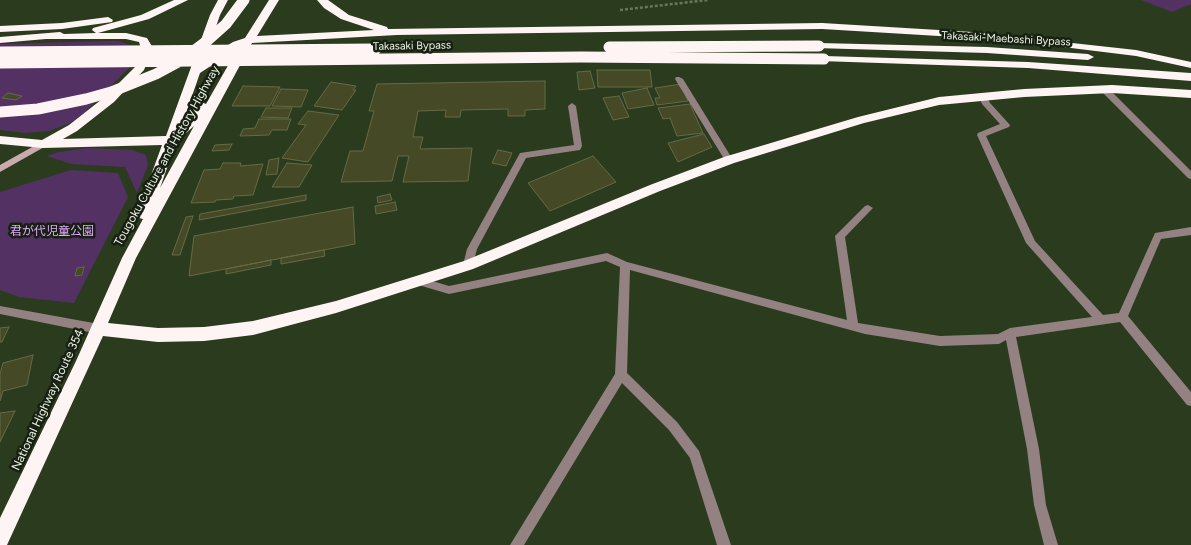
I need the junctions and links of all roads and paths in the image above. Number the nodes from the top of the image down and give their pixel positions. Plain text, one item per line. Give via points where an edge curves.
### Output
1 (164, 0) edge
2 (183, 0) edge
3 (223, 0) edge
4 (244, 0) edge
5 (274, 0) edge
6 (322, 0) edge
7 (0, 29) edge
8 (396, 32) junction
9 (50, 37) junction
10 (4, 40) edge
11 (248, 40) junction
12 (819, 46) joint
13 (0, 52) edge
14 (239, 55) junction
15 (824, 59) joint
16 (0, 63) edge
17 (1191, 66) edge
18 (1093, 71) junction
19 (194, 72) junction
20 (1191, 77) edge
21 (679, 79) dead end
22 (1191, 83) edge
23 (1105, 90) junction
24 (1191, 94) edge
25 (983, 97) junction
26 (572, 106) dead end
27 (0, 112) edge
28 (4, 140) edge
29 (170, 140) junction
30 (43, 144) junction
31 (729, 160) junction
32 (0, 169) edge
33 (1191, 176) edge
34 (868, 208) dead end
35 (1191, 231) edge
36 (129, 258) junction
37 (468, 265) junction
38 (626, 265) junction
39 (419, 281) junction
40 (0, 310) edge
41 (1122, 317) junction
42 (1101, 320) junction
43 (853, 325) junction
44 (99, 328) junction
45 (1010, 333) junction
46 (621, 375) junction
47 (1191, 401) edge
48 (0, 539) edge
49 (517, 545) edge
50 (724, 545) edge
51 (1051, 545) edge

1 - 7 highway via 111,19 62,26
2 - 9 highway via 124,23
3 - 19 highway, Tougoku Culture and History Highway via 214,15
4 - 27 highway, bridge via 226,24 207,41 156,74 86,99 38,109
5 - 11 highway
6 - 8 highway via 345,17
8 - 11 highway
8 - 17 highway via 822,26 1063,44 1136,53
9 - 10 highway
9 - 30 highway via 133,37 143,40 146,48 140,68 110,99 73,128
11 - 14 highway
11 - 19 highway via 226,50
12 - 13 highway, Takasaki Bypass, bridge
12 - 17 highway, Takasaki-Maebashi Bypass via 987,50
14 - 29 highway via 213,86 191,122
14 - 36 highway, Tougoku Culture and History Highway
15 - 16 highway, Takasaki Bypass, bridge via 581,57
15 - 18 highway, Takasaki-Maebashi Bypass via 922,60
18 - 20 highway, Takasaki-Maebashi Bypass
18 - 22 highway
19 - 29 highway, Tougoku Culture and History Highway
21 - 31 street
23 - 24 highway
23 - 25 highway
23 - 33 street
25 - 31 highway via 939,101 899,110
25 - 42 street via 1006,125 981,135 1031,243
26 - 37 street via 577,148 523,155 472,249
28 - 30 highway
29 - 30 highway
29 - 36 highway, Tougoku Culture and History Highway
30 - 32 street
31 - 37 highway
34 - 43 street via 840,236
35 - 41 street via 1158,236
36 - 44 highway, National Highway Route 354
37 - 39 highway
38 - 39 street via 607,257 449,290
38 - 43 street
38 - 46 street
39 - 44 highway via 253,328 158,335
40 - 44 street
41 - 42 street
41 - 47 street
42 - 45 street
43 - 45 street via 940,341 999,339
44 - 48 highway, National Highway Route 354
45 - 51 street via 1033,449 1040,505
46 - 49 street
46 - 50 street via 673,426 694,455

